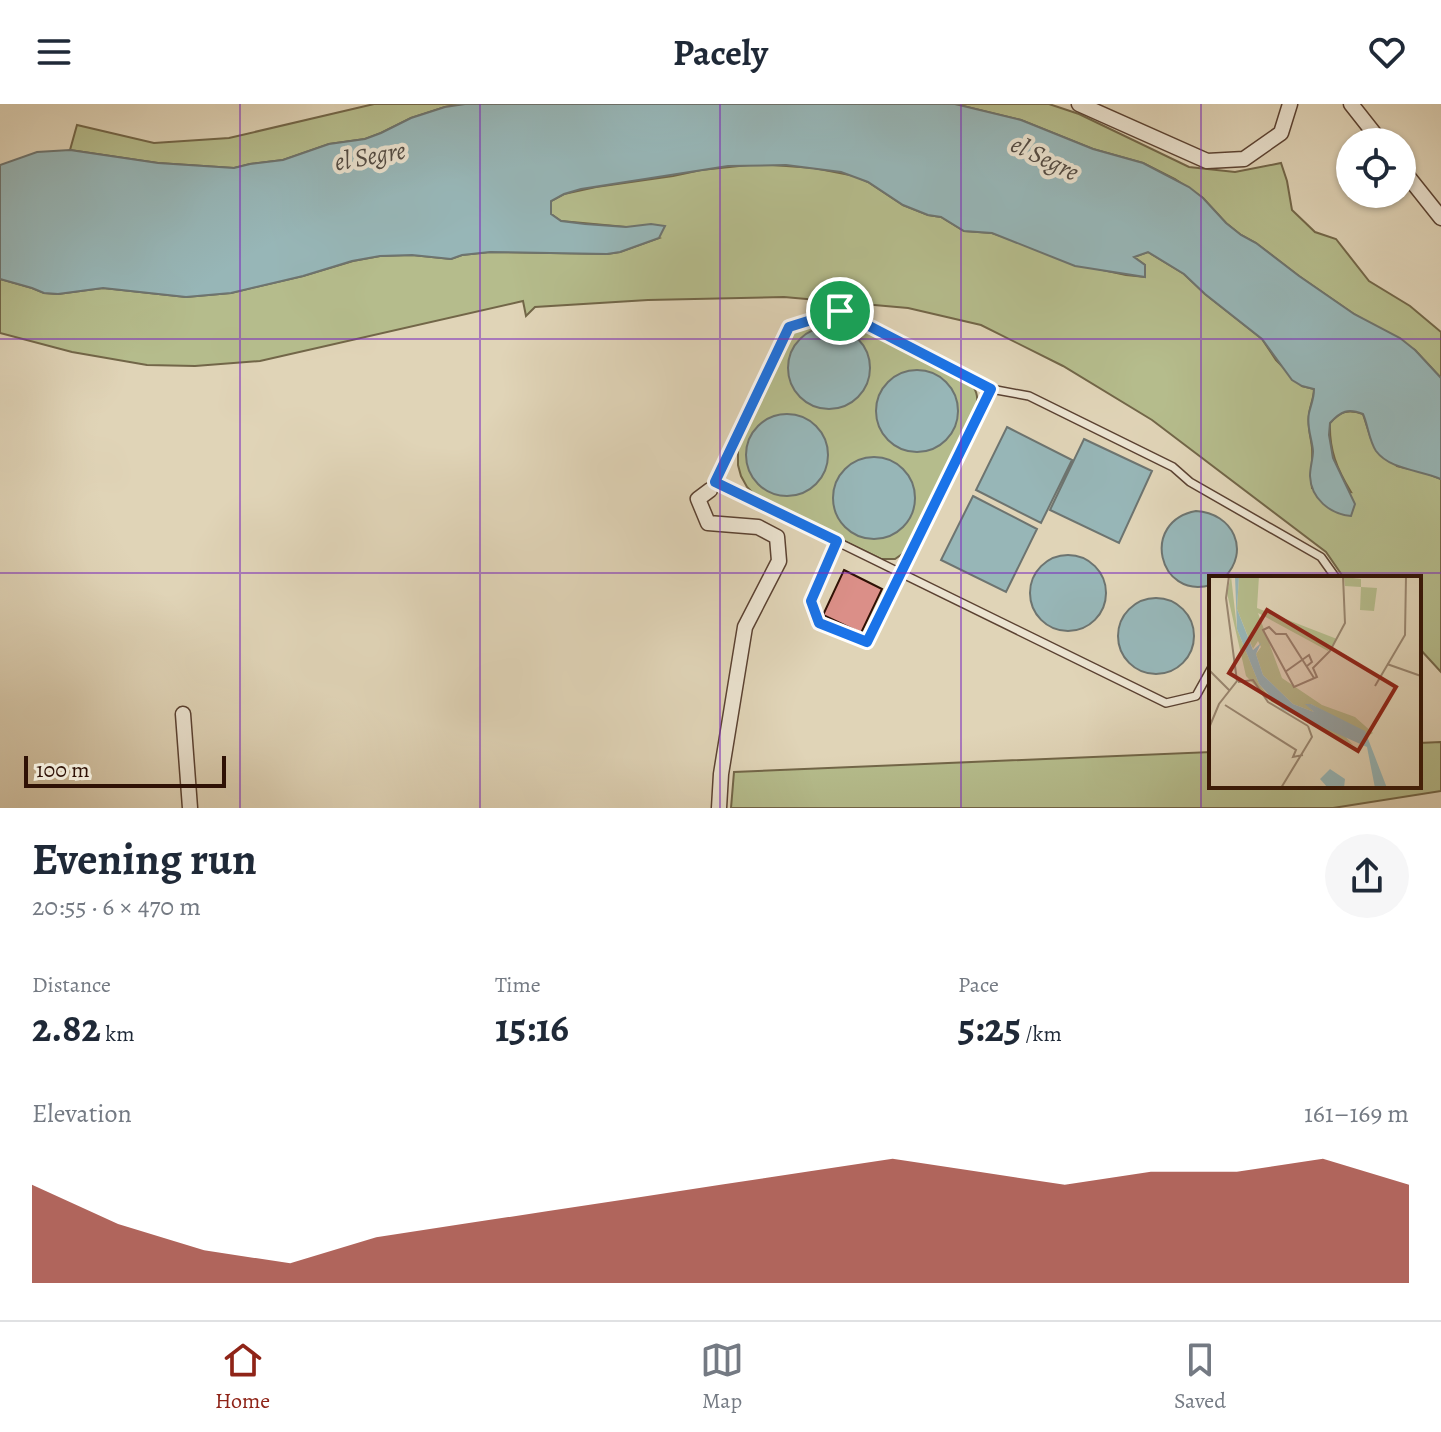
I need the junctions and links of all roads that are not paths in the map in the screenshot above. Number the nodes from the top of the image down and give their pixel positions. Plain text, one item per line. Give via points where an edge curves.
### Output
1 (1079, 104) edge
2 (1290, 104) edge
3 (1351, 104) edge
4 (1370, 128) edge
5 (1416, 187) edge
6 (1441, 218) edge
7 (991, 389) junction
8 (713, 486) junction
9 (837, 541) junction
10 (901, 573) junction
11 (1335, 576) edge
12 (1209, 673) edge
13 (183, 714) dead end
14 (190, 808) edge
15 (719, 808) edge

1 - 2 street via 1207,161 1244,159 1281,133
3 - 4 street
5 - 6 street
7 - 8 lane via 840,311 789,327
7 - 10 lane
7 - 11 lane via 1029,396 1173,467 1321,557
8 - 9 lane
8 - 15 street via 698,499 708,523 758,527 777,537 779,561 745,627
9 - 10 lane
9 - 10 lane via 811,601 819,623 867,642
10 - 12 lane via 1166,703 1196,696
13 - 14 street

